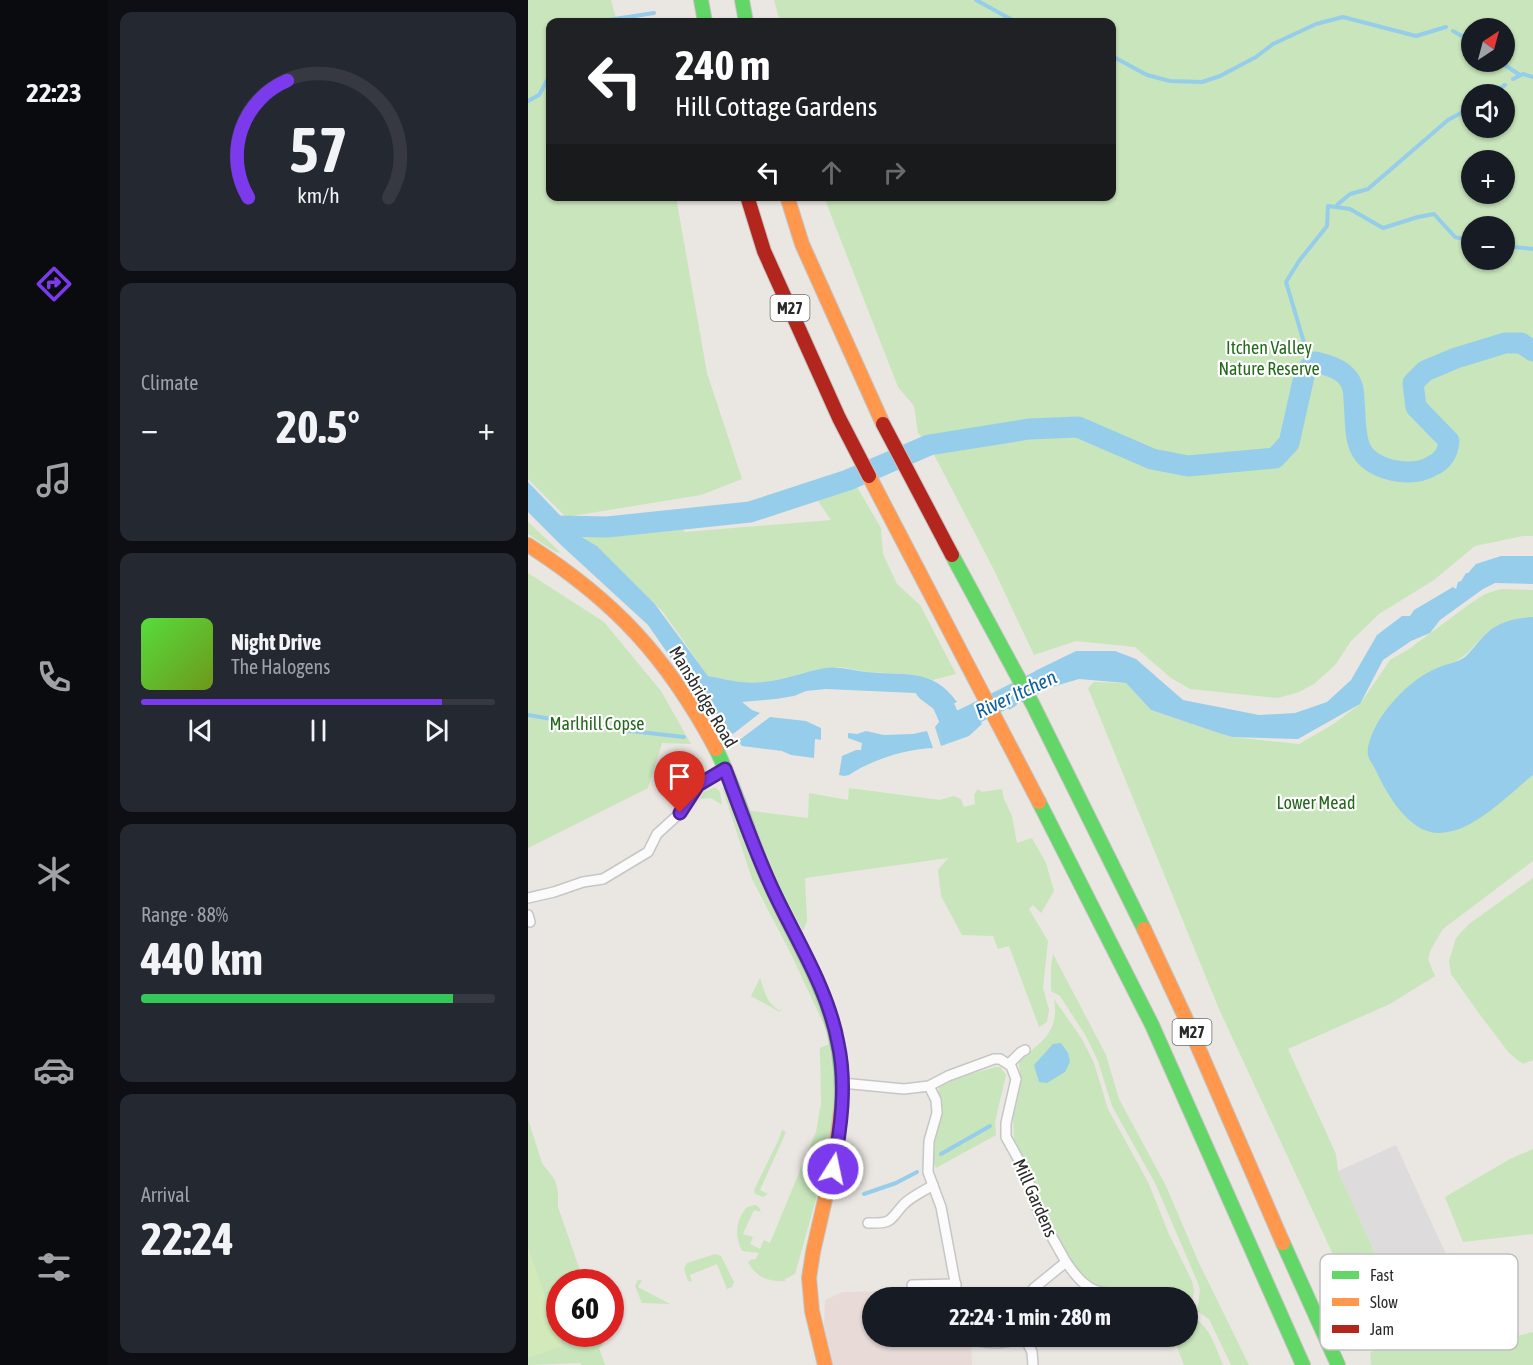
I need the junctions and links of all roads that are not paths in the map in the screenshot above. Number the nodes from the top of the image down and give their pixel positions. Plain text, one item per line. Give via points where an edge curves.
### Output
1 (701, 0) edge
2 (742, 0) edge
3 (704, 18) edge
4 (745, 18) edge
5 (749, 201) edge
6 (789, 201) edge
7 (528, 545) edge
8 (725, 769) junction
9 (528, 898) edge
10 (1025, 1050) dead end
11 (1009, 1064) junction
12 (842, 1083) junction
13 (929, 1086) junction
14 (933, 1185) junction
15 (868, 1223) dead end
16 (1066, 1262) junction
17 (956, 1284) junction
18 (912, 1285) dead end
19 (956, 1287) edge
20 (1035, 1287) edge
21 (1087, 1287) edge
22 (1320, 1326) edge
23 (1029, 1347) edge
24 (1331, 1350) edge
25 (825, 1365) edge
26 (1033, 1365) edge
27 (1303, 1365) edge
28 (1338, 1365) edge

1 - 3 main road
2 - 4 main road
5 - 27 main road, M27 via 764,251 839,417 1152,1025
6 - 22 main road, M27 via 802,243 872,401 1116,870
7 - 8 main road, Mansbridge Road via 606,601 651,648 684,694
8 - 9 street via 698,785 680,813 657,834 648,852 603,879
8 - 12 main road, Mansbridge Road via 771,888 826,1003 838,1041
10 - 11 street
11 - 13 street via 994,1059
11 - 16 street, Mill Gardens via 1016,1079 1006,1137 1026,1173 1039,1214
12 - 13 street via 904,1089
12 - 25 main road, Mansbridge Road via 840,1134 808,1279
13 - 14 street via 937,1113 927,1156
14 - 15 street via 905,1203 892,1220
14 - 17 street
16 - 20 street
16 - 21 street, Mill Gardens
17 - 18 street
17 - 19 street
23 - 26 street
24 - 28 main road, M27

